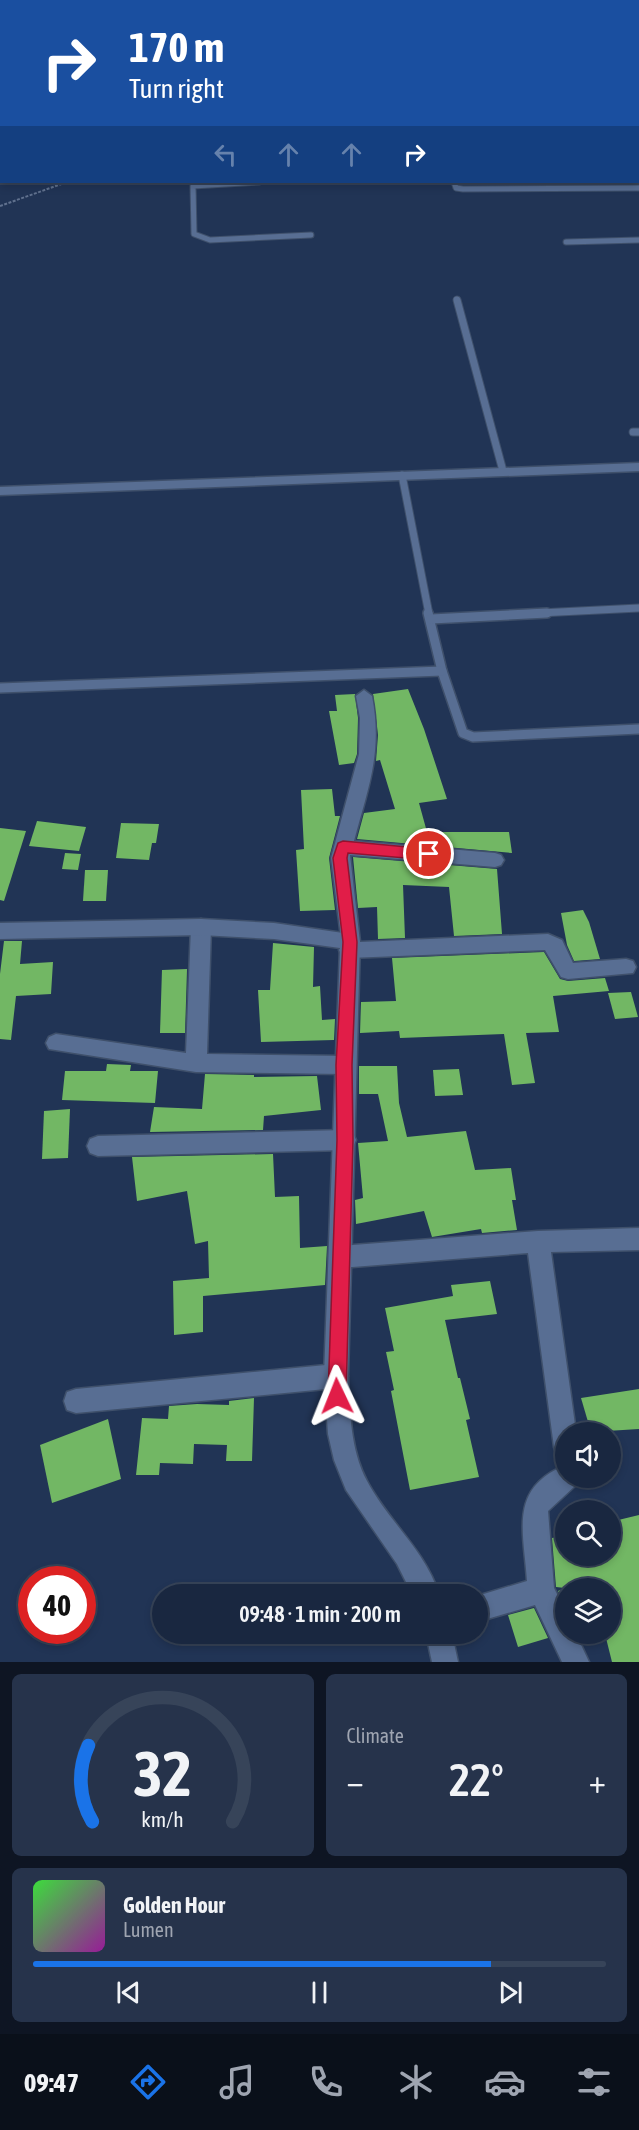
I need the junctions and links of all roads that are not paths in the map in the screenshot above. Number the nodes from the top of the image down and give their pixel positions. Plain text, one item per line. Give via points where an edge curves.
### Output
1 (243, 183) edge
2 (454, 183) edge
3 (639, 188) edge
4 (311, 235) dead end
5 (639, 240) edge
6 (566, 242) dead end
7 (457, 300) dead end
8 (639, 467) edge
9 (503, 471) junction
10 (402, 475) junction
11 (0, 491) edge
12 (639, 608) edge
13 (431, 619) junction
14 (442, 670) junction
15 (0, 688) edge
16 (364, 696) dead end
17 (639, 729) edge
18 (343, 847) junction
19 (495, 860) dead end
20 (201, 927) junction
21 (0, 931) edge
22 (350, 946) junction
23 (626, 967) dead end
24 (56, 1043) dead end
25 (196, 1063) junction
26 (344, 1065) junction
27 (345, 1140) junction
28 (98, 1146) dead end
29 (639, 1239) edge
30 (538, 1242) junction
31 (340, 1257) junction
32 (336, 1376) junction
33 (76, 1401) dead end
34 (563, 1422) edge
35 (555, 1486) edge
36 (421, 1584) edge
37 (541, 1590) junction
38 (488, 1606) edge
39 (442, 1644) edge
40 (446, 1662) edge
41 (576, 1662) edge

1 - 4 lane via 194,186 194,234 210,240
2 - 3 lane via 456,188 463,189
5 - 6 lane
7 - 9 lane
8 - 9 street
9 - 10 street
10 - 11 street
10 - 13 lane
12 - 13 lane
13 - 14 lane
14 - 15 lane
14 - 17 lane via 461,730 469,737
16 - 18 street via 368,754
18 - 19 street
18 - 22 street via 340,858
20 - 21 street
20 - 22 street via 274,931
20 - 25 street
22 - 23 street via 548,942 555,946 568,971
22 - 26 street
24 - 25 street
25 - 26 street
26 - 27 street
27 - 28 street
27 - 31 street
29 - 30 street
30 - 31 street
30 - 34 street
31 - 32 street
32 - 33 street
32 - 36 street via 340,1434 358,1490 406,1555
35 - 37 street via 535,1508
37 - 38 street
37 - 41 street
39 - 40 street

